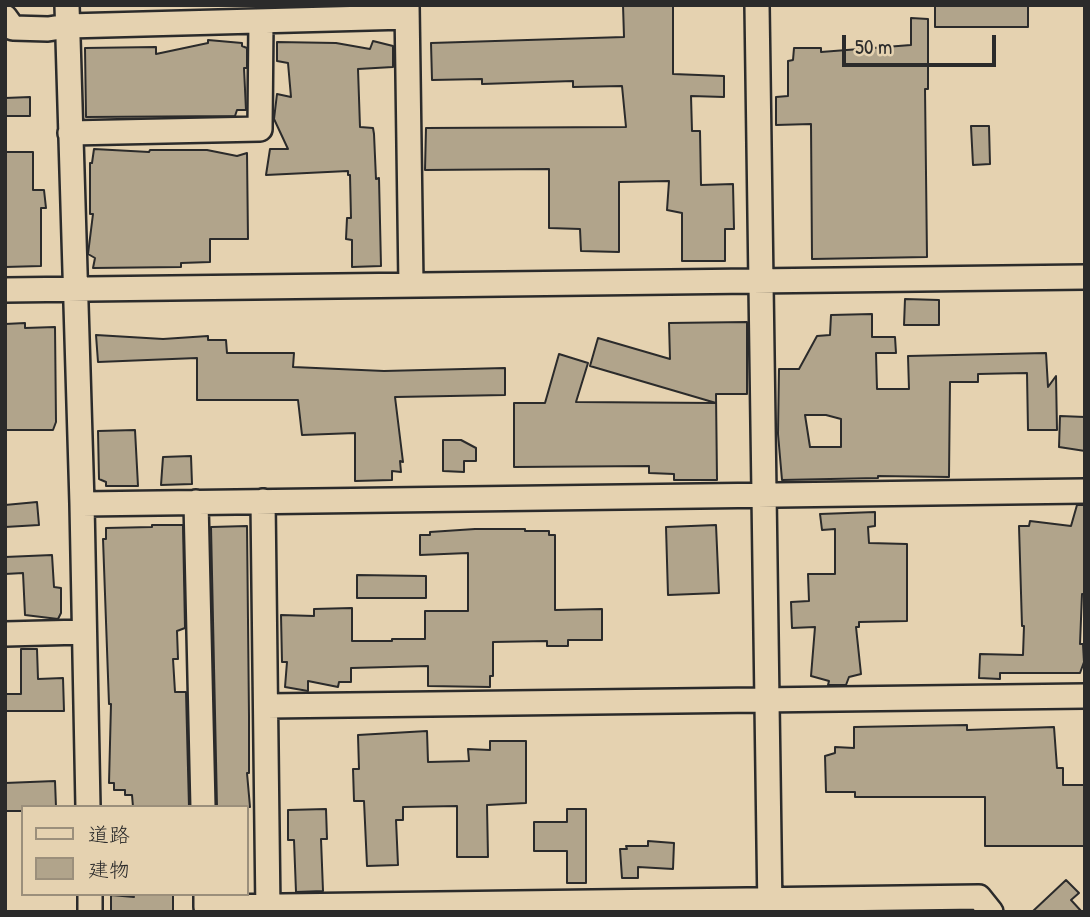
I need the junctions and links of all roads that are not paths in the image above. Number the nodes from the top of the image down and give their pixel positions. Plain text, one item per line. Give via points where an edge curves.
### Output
1 (757, 5) edge
2 (407, 11) edge
3 (67, 16) edge
4 (5, 17) edge
5 (261, 21) junction
6 (70, 133) junction
7 (1085, 277) edge
8 (760, 282) junction
9 (411, 285) junction
10 (74, 289) junction
11 (5, 290) edge
12 (1085, 491) edge
13 (765, 496) junction
14 (263, 501) junction
15 (196, 502) junction
16 (82, 504) junction
17 (84, 632) junction
18 (5, 634) edge
19 (1085, 696) edge
20 (766, 700) junction
21 (267, 706) junction
22 (88, 805) edge
23 (204, 805) edge
24 (206, 896) edge
25 (769, 906) edge
26 (443, 908) edge
27 (267, 909) edge
28 (991, 912) edge

1 - 8 street
2 - 5 street
2 - 9 street
3 - 4 street via 48,29 13,28
3 - 5 street
3 - 6 street
5 - 6 street via 260,129
6 - 10 street
7 - 8 street
8 - 9 street
8 - 13 street
9 - 10 street
10 - 11 street
10 - 16 street
12 - 13 street
13 - 14 street
13 - 20 street
14 - 15 street
14 - 21 street
15 - 16 street
15 - 23 street
16 - 17 street
17 - 18 street
17 - 22 street
19 - 20 street
20 - 21 street
20 - 25 street
21 - 27 street
24 - 27 street via 206,907
25 - 26 street
25 - 28 street via 979,897
26 - 27 street

